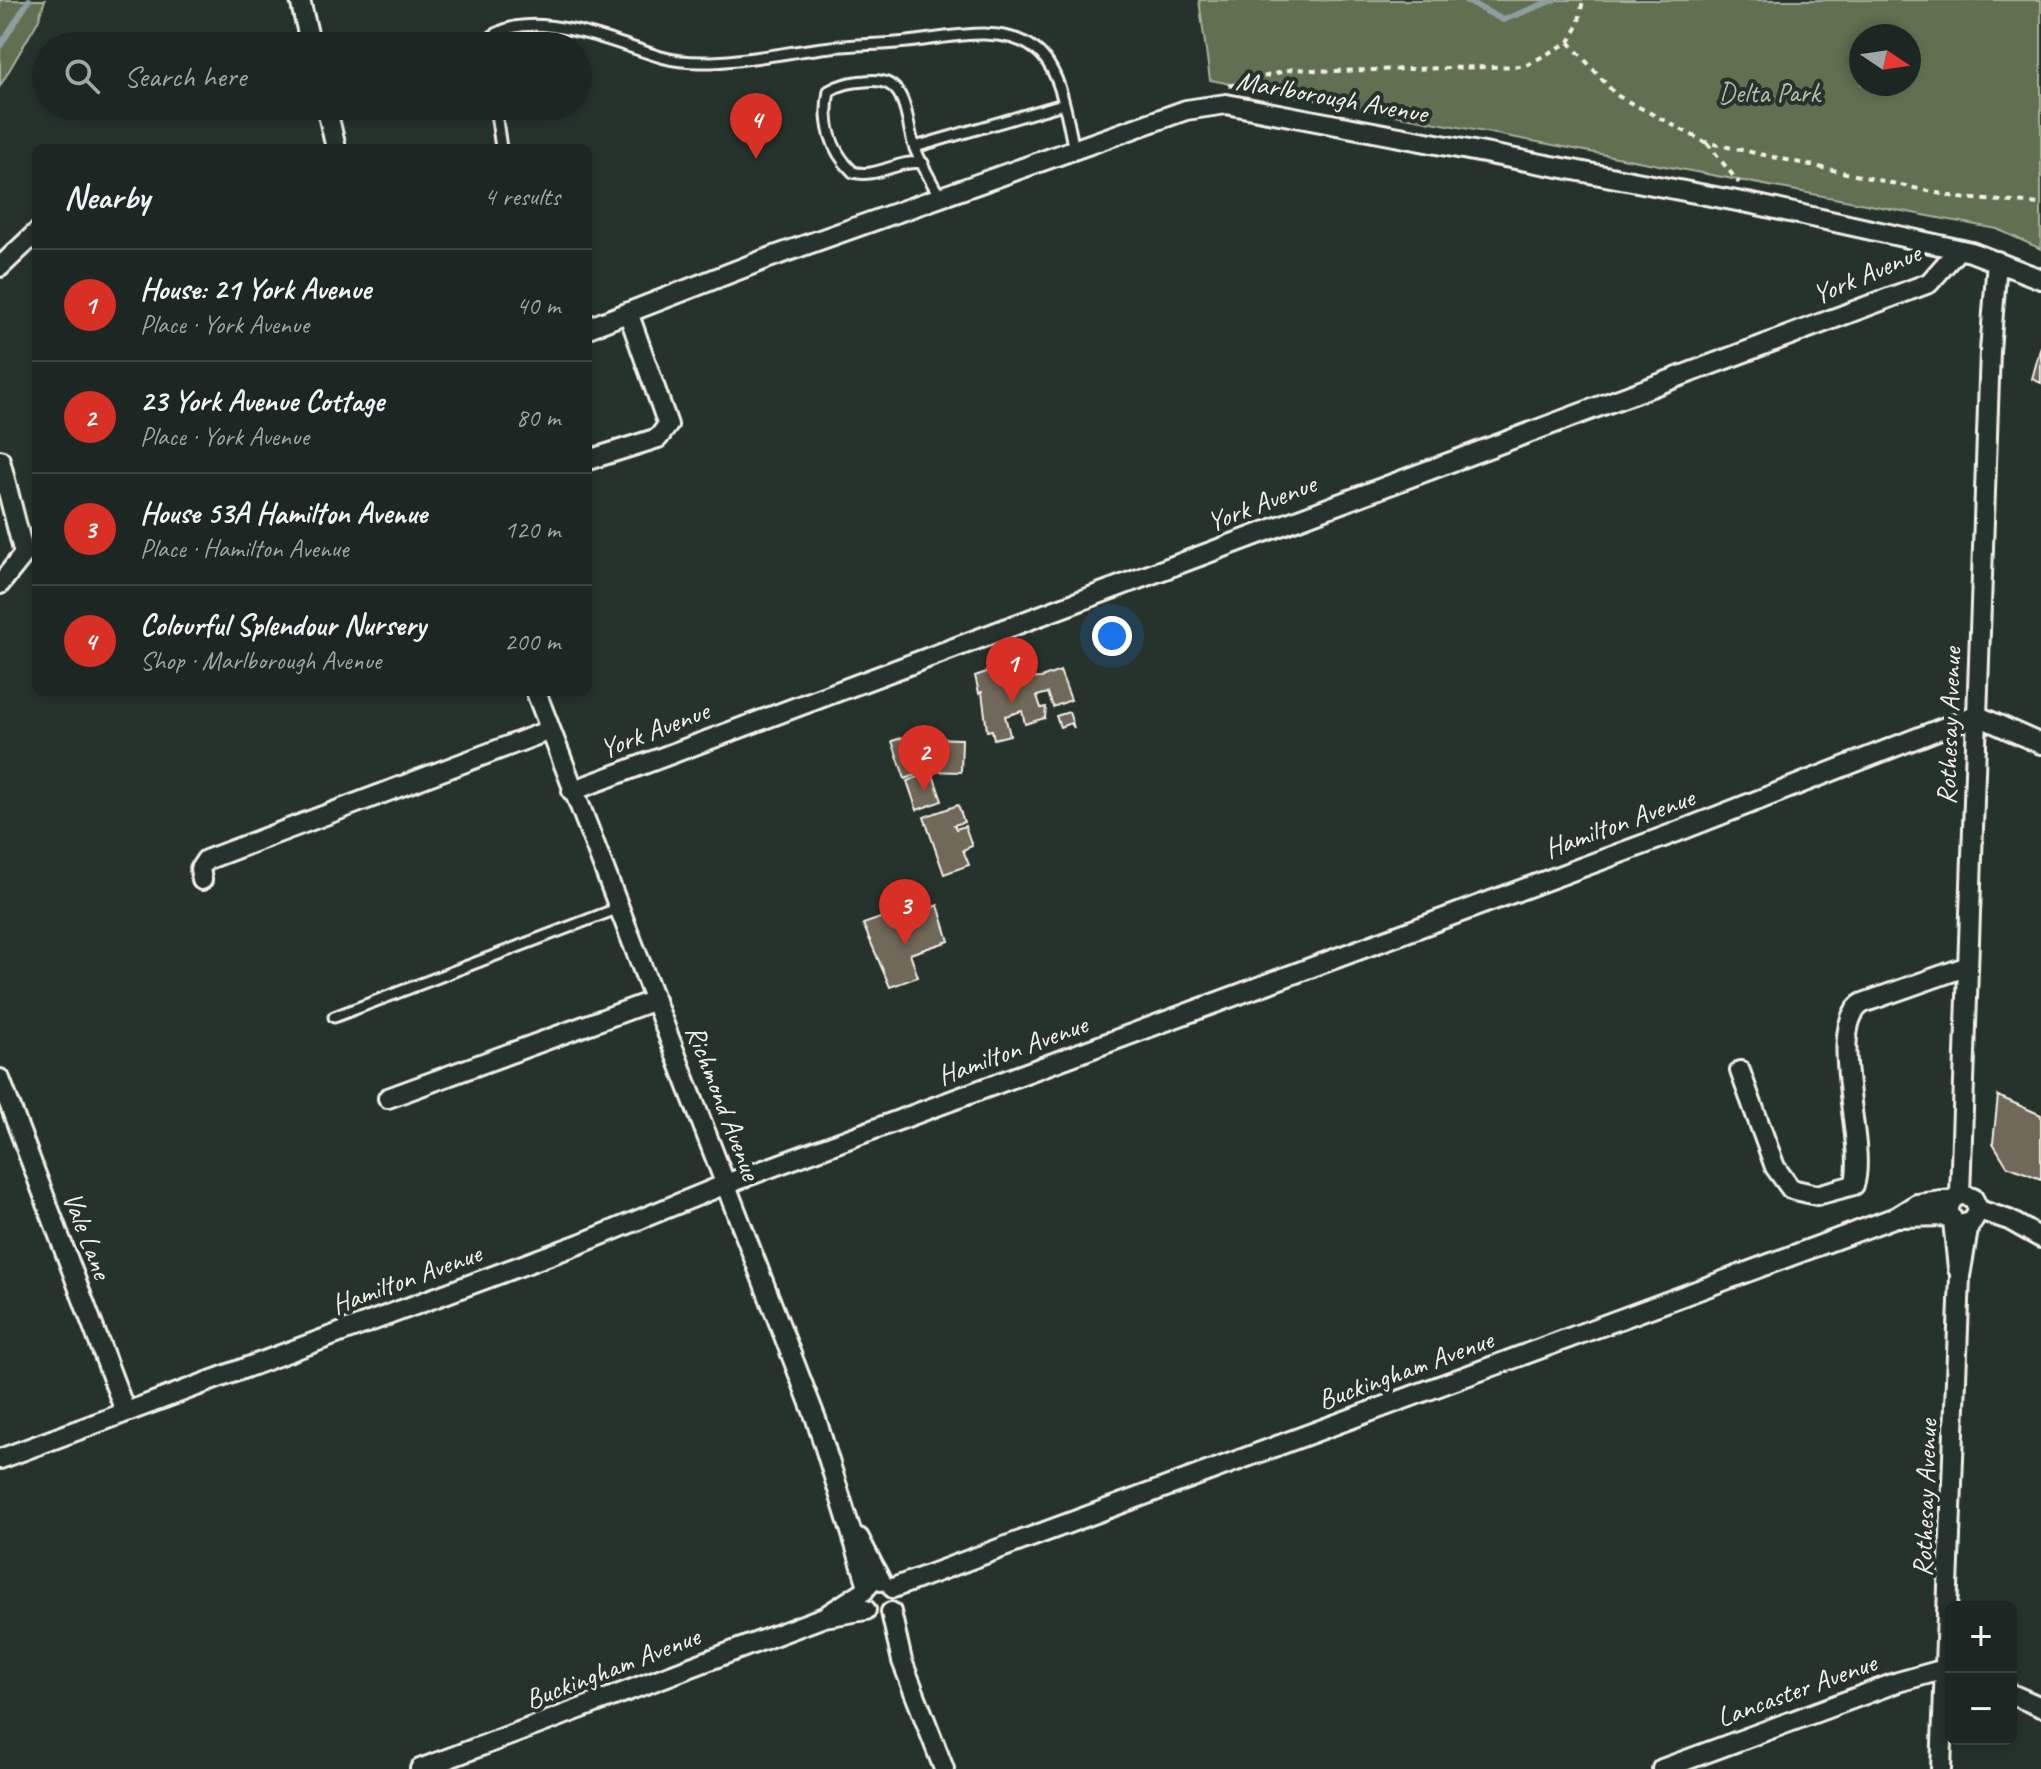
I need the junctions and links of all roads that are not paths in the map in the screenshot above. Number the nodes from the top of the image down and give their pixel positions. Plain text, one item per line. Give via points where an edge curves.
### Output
1 (300, 0) edge
2 (308, 32) edge
3 (493, 32) edge
4 (1063, 104) junction
5 (329, 120) edge
6 (497, 120) edge
7 (335, 144) edge
8 (500, 144) edge
9 (915, 147) junction
10 (1074, 150) junction
11 (923, 163) junction
12 (940, 197) junction
13 (32, 237) edge
14 (1958, 250) junction
15 (1997, 261) junction
16 (0, 267) edge
17 (2041, 279) edge
18 (628, 312) junction
19 (592, 326) edge
20 (592, 459) edge
21 (0, 460) edge
22 (3, 485) edge
23 (0, 584) edge
24 (537, 696) edge
25 (1976, 715) junction
26 (550, 730) junction
27 (2041, 744) edge
28 (572, 791) junction
29 (202, 880) dead end
30 (619, 908) junction
31 (1968, 966) junction
32 (655, 1000) junction
33 (334, 1017) dead end
34 (1740, 1071) dead end
35 (0, 1079) edge
36 (388, 1098) dead end
37 (726, 1184) junction
38 (1962, 1213) junction
39 (2034, 1235) edge
40 (125, 1411) junction
41 (0, 1459) edge
42 (880, 1598) junction
43 (1950, 1601) edge
44 (1945, 1671) edge
45 (1948, 1673) edge
46 (2017, 1697) edge
47 (2041, 1707) edge
48 (420, 1769) edge
49 (944, 1769) edge
50 (1662, 1769) edge
51 (1941, 1769) edge

1 - 2 street
3 - 4 lane via 510,22 538,20 592,30 664,58 707,61 986,34 1036,49
4 - 9 lane
4 - 10 lane
5 - 7 street
6 - 8 lane
9 - 11 lane
9 - 11 lane via 897,87 870,80 829,91 828,132 853,172
10 - 12 street, Marlborough Avenue
10 - 14 street, Marlborough Avenue via 1203,105 1236,104 1758,205
11 - 12 lane
12 - 18 street, Marlborough Avenue
13 - 16 street
14 - 15 street, Marlborough Avenue
14 - 28 street, York Avenue via 1929,283
15 - 17 street, Marlborough Avenue
15 - 25 street, Rothesay Avenue
18 - 19 street, Marlborough Avenue
18 - 20 street via 668,425 658,438
21 - 22 street
22 - 23 street via 24,554
24 - 26 street, Richmond Avenue
25 - 27 street
25 - 31 street, Rothesay Avenue
25 - 37 street, Hamilton Avenue via 1669,835
26 - 28 street, Richmond Avenue
26 - 29 street via 206,860 200,869
28 - 30 street, Richmond Avenue
30 - 32 street, Richmond Avenue
30 - 33 lane
31 - 34 street via 1863,1003 1850,1015 1854,1185 1817,1195 1791,1189 1775,1167
31 - 38 street, Rothesay Avenue
32 - 36 street
32 - 37 street, Richmond Avenue
35 - 40 street, Vale Lane
37 - 40 street, Hamilton Avenue via 582,1243
37 - 42 street, Richmond Avenue
38 - 39 street, Buckingham Avenue via 2009,1220
38 - 42 street, Buckingham Avenue via 1896,1217
38 - 43 street, Rothesay Avenue via 1954,1255 1960,1276
40 - 41 street, Hamilton Avenue
42 - 48 street, Buckingham Avenue
42 - 49 street, Richmond Avenue
44 - 50 street, Lancaster Avenue via 1876,1689
45 - 51 street, Rothesay Avenue
46 - 47 street

